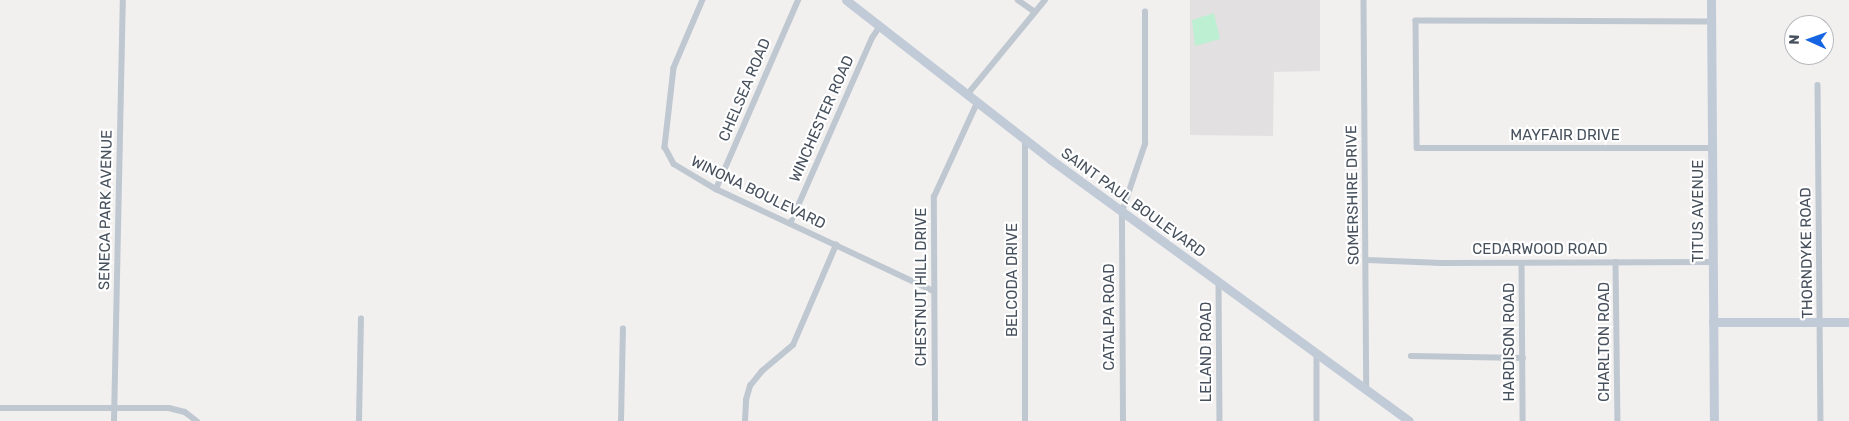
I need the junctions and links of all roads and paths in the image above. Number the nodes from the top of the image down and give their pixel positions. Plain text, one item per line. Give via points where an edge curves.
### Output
1 (123, 0) edge
2 (703, 0) edge
3 (798, 0) edge
4 (846, 0) edge
5 (1018, 0) edge
6 (1045, 0) edge
7 (1364, 0) edge
8 (1711, 0) edge
9 (1034, 12) junction
10 (1145, 12) dead end
11 (1712, 22) junction
12 (880, 26) junction
13 (1818, 85) dead end
14 (967, 95) junction
15 (977, 103) junction
16 (1025, 140) junction
17 (1712, 148) junction
18 (716, 189) junction
19 (1122, 212) junction
20 (790, 224) junction
21 (836, 244) junction
22 (1367, 260) junction
23 (1522, 262) junction
24 (1616, 262) junction
25 (1713, 262) junction
26 (1219, 283) junction
27 (934, 291) junction
28 (361, 319) dead end
29 (1713, 322) junction
30 (1820, 322) junction
31 (1849, 322) edge
32 (623, 329) dead end
33 (1316, 354) junction
34 (1411, 356) dead end
35 (1523, 358) junction
36 (1367, 390) junction
37 (0, 408) edge
38 (114, 408) junction
39 (114, 421) edge
40 (197, 421) edge
41 (359, 421) edge
42 (621, 421) edge
43 (745, 421) edge
44 (935, 421) edge
45 (1025, 421) edge
46 (1123, 421) edge
47 (1220, 421) edge
48 (1317, 421) edge
49 (1408, 421) edge
50 (1523, 421) edge
51 (1618, 421) edge
52 (1714, 421) edge
53 (1821, 421) edge

1 - 38 street, SENECA PARK AVENUE
2 - 18 street, WINONA BOULEVARD via 674,68 665,147 674,164
3 - 18 street, CHELSEA ROAD
4 - 12 main road, SAINT PAUL BOULEVARD
5 - 9 street
6 - 9 street
7 - 22 street, SOMERSHIRE DRIVE
8 - 11 main road, TITUS AVENUE
9 - 14 street
10 - 19 street, CATALPA ROAD via 1145,144
11 - 17 main road, TITUS AVENUE
11 - 17 street, MAYFAIR DRIVE via 1416,21 1417,148
12 - 14 main road, SAINT PAUL BOULEVARD
12 - 20 street, WINCHESTER ROAD
13 - 30 street, THORNDYKE ROAD
14 - 15 main road, SAINT PAUL BOULEVARD
15 - 16 main road, SAINT PAUL BOULEVARD
15 - 27 street, CHESTNUT HILL DRIVE via 934,197
16 - 19 main road, SAINT PAUL BOULEVARD
16 - 45 street, BELCODA DRIVE
17 - 25 main road, TITUS AVENUE
18 - 20 street, WINONA BOULEVARD
19 - 26 main road, SAINT PAUL BOULEVARD
19 - 46 street, CATALPA ROAD
20 - 21 street, WINONA BOULEVARD
21 - 27 street, WINONA BOULEVARD
21 - 43 street via 793,345 762,371 750,386
22 - 23 street, CEDARWOOD ROAD
22 - 36 street, SOMERSHIRE DRIVE
23 - 24 street, CEDARWOOD ROAD
23 - 35 street, HARDISON ROAD
24 - 25 street, CEDARWOOD ROAD
24 - 51 street, CHARLTON ROAD
25 - 29 main road, TITUS AVENUE
26 - 33 main road, SAINT PAUL BOULEVARD
26 - 47 street, LELAND ROAD
27 - 44 street, CHESTNUT HILL DRIVE
28 - 41 street
29 - 30 main road
29 - 52 main road, TITUS AVENUE
30 - 31 main road
30 - 53 street, THORNDYKE ROAD
32 - 42 street
33 - 36 main road, SAINT PAUL BOULEVARD
33 - 48 street
34 - 35 street
35 - 50 street, HARDISON ROAD
36 - 49 main road, SAINT PAUL BOULEVARD
37 - 38 street
38 - 39 street, SENECA PARK AVENUE
38 - 40 street via 175,409

